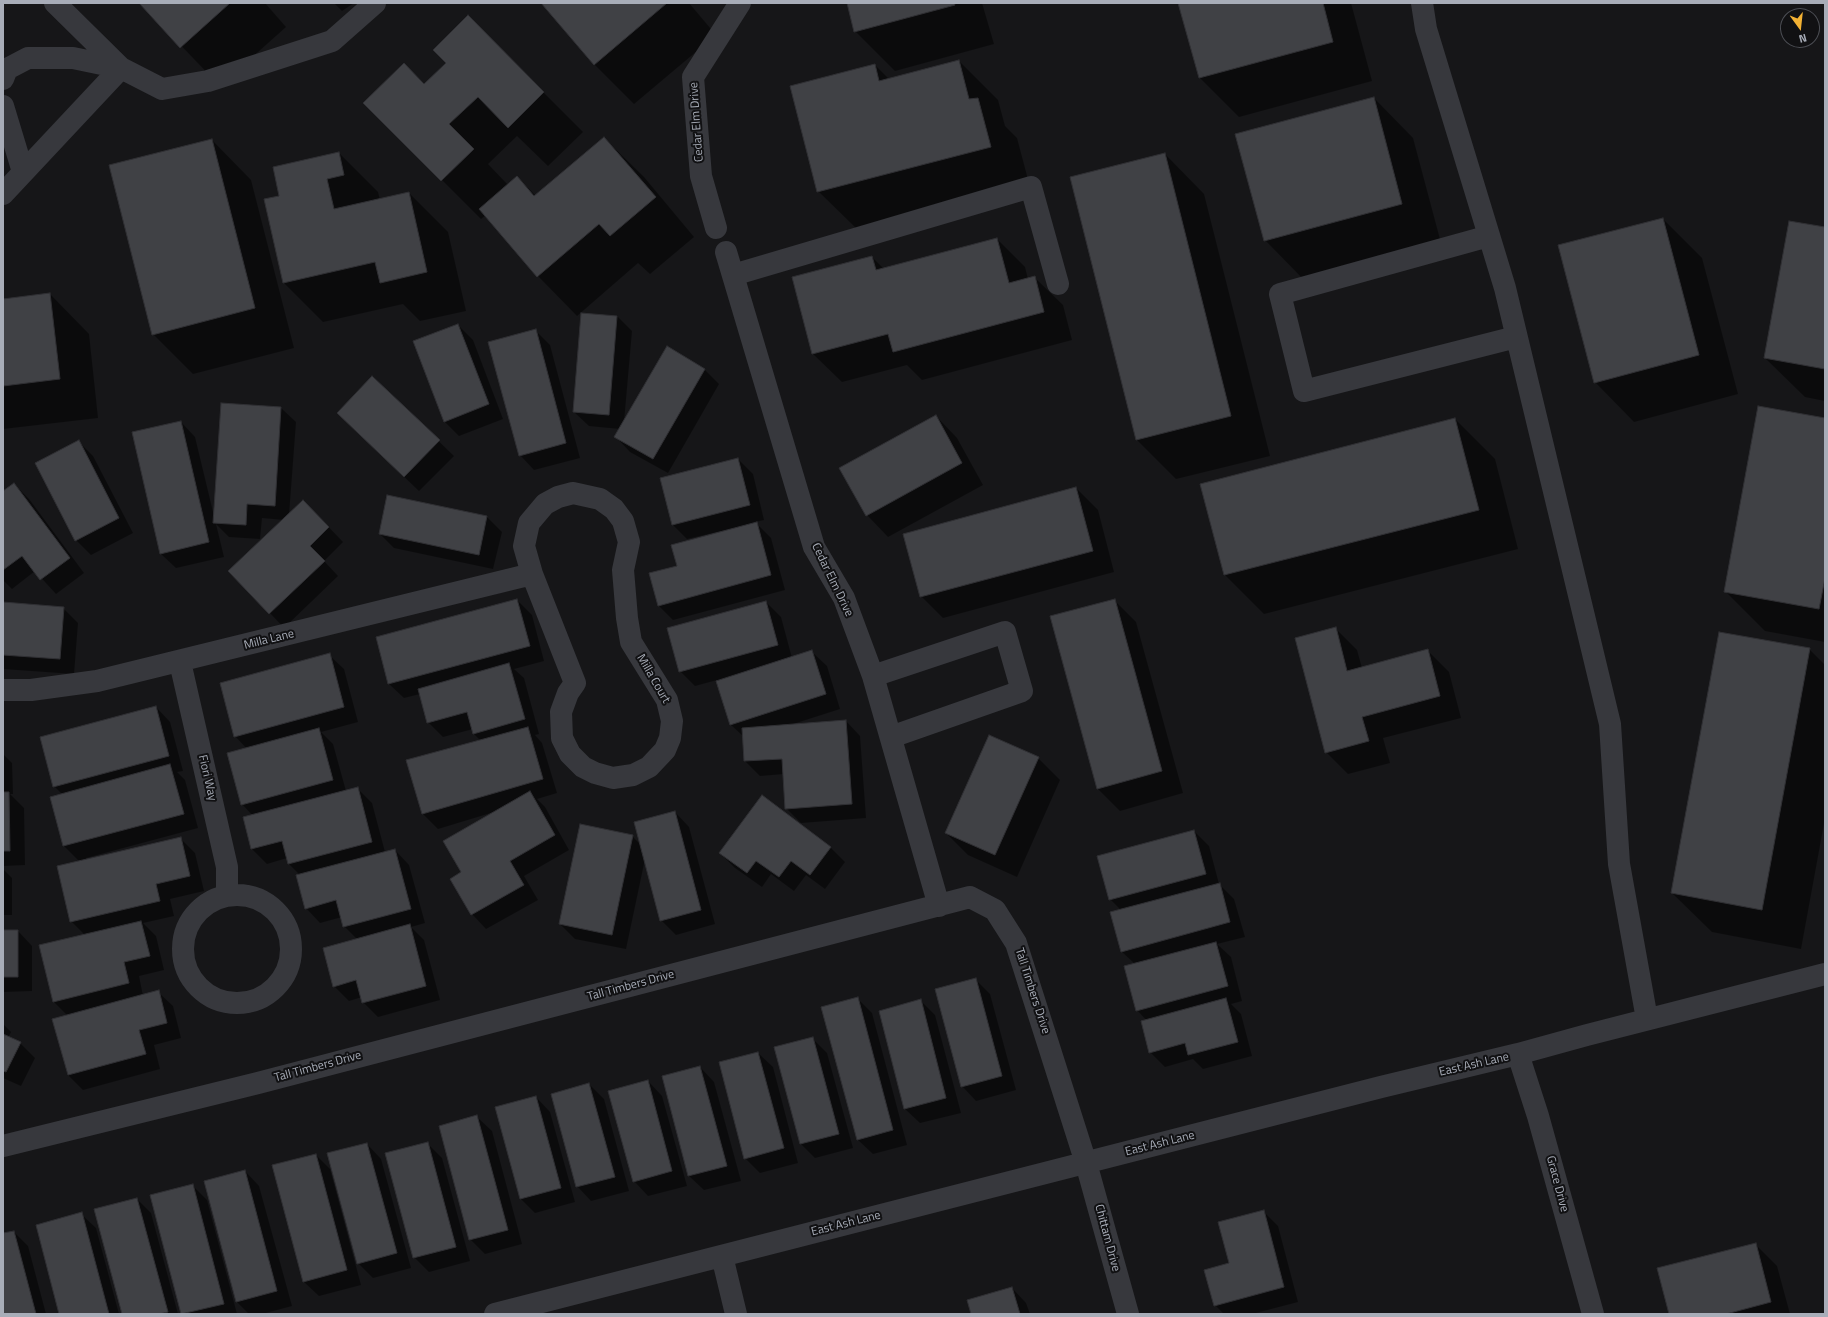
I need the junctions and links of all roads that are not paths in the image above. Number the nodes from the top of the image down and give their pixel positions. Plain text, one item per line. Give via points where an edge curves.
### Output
1 (56, 3) edge
2 (376, 3) edge
3 (740, 3) edge
4 (1422, 3) edge
5 (121, 68) junction
6 (3, 79) edge
7 (3, 106) edge
8 (23, 172) junction
9 (3, 194) edge
10 (716, 228) dead end
11 (1489, 236) junction
12 (726, 252) dead end
13 (733, 275) junction
14 (1058, 284) dead end
15 (1516, 337) junction
16 (532, 574) junction
17 (180, 662) junction
18 (873, 676) junction
19 (3, 690) edge
20 (890, 736) junction
21 (227, 895) junction
22 (940, 906) junction
23 (1825, 974) edge
24 (1648, 1019) junction
25 (1518, 1054) junction
26 (3, 1146) edge
27 (1086, 1163) junction
28 (722, 1256) junction
29 (495, 1314) edge
30 (736, 1314) edge
31 (1128, 1314) edge
32 (1592, 1314) edge

1 - 5 street
2 - 5 street via 332,41 208,81 162,89
3 - 10 street, Cedar Elm Drive via 694,77 701,176
4 - 11 street via 1426,28
5 - 6 street via 72,58 28,58 7,69
5 - 8 street
7 - 8 street
8 - 9 street
11 - 15 street via 1505,288
11 - 15 street via 1280,294 1304,391
12 - 13 street, Cedar Elm Drive
13 - 14 street via 1032,187
13 - 18 street, Cedar Elm Drive via 814,547 844,598
15 - 24 street via 1610,724 1619,864
16 - 16 street, Milla Court via 576,683 568,693 561,712 562,738 570,754 583,767 613,778 633,775 649,767 665,750 670,738 672,721 667,700 631,642 623,570 629,542 623,521 614,509 600,499 573,493 545,504 529,523 524,546
16 - 17 street, Milla Lane
17 - 19 street, Milla Lane via 97,681 31,690
17 - 21 street, Fiori Way via 227,867
18 - 20 street, Cedar Elm Drive
18 - 20 street via 1004,632 1022,692
20 - 22 street, Cedar Elm Drive
21 - 21 street via 211,901 198,911 188,925 183,942 183,959 189,975 204,991 230,1002 247,1002 277,986 286,972 291,956 290,938 285,923 274,909 260,900 244,895
22 - 26 street, Tall Timbers Drive via 273,1079
22 - 27 street, Tall Timbers Drive via 970,897 995,910 1016,942
23 - 24 street, East Ash Lane
24 - 25 street, East Ash Lane
25 - 27 street, East Ash Lane
25 - 32 street, Grace Drive via 1540,1123
27 - 28 street, East Ash Lane
27 - 31 street, Chittam Drive
28 - 29 street, East Ash Lane
28 - 30 street

